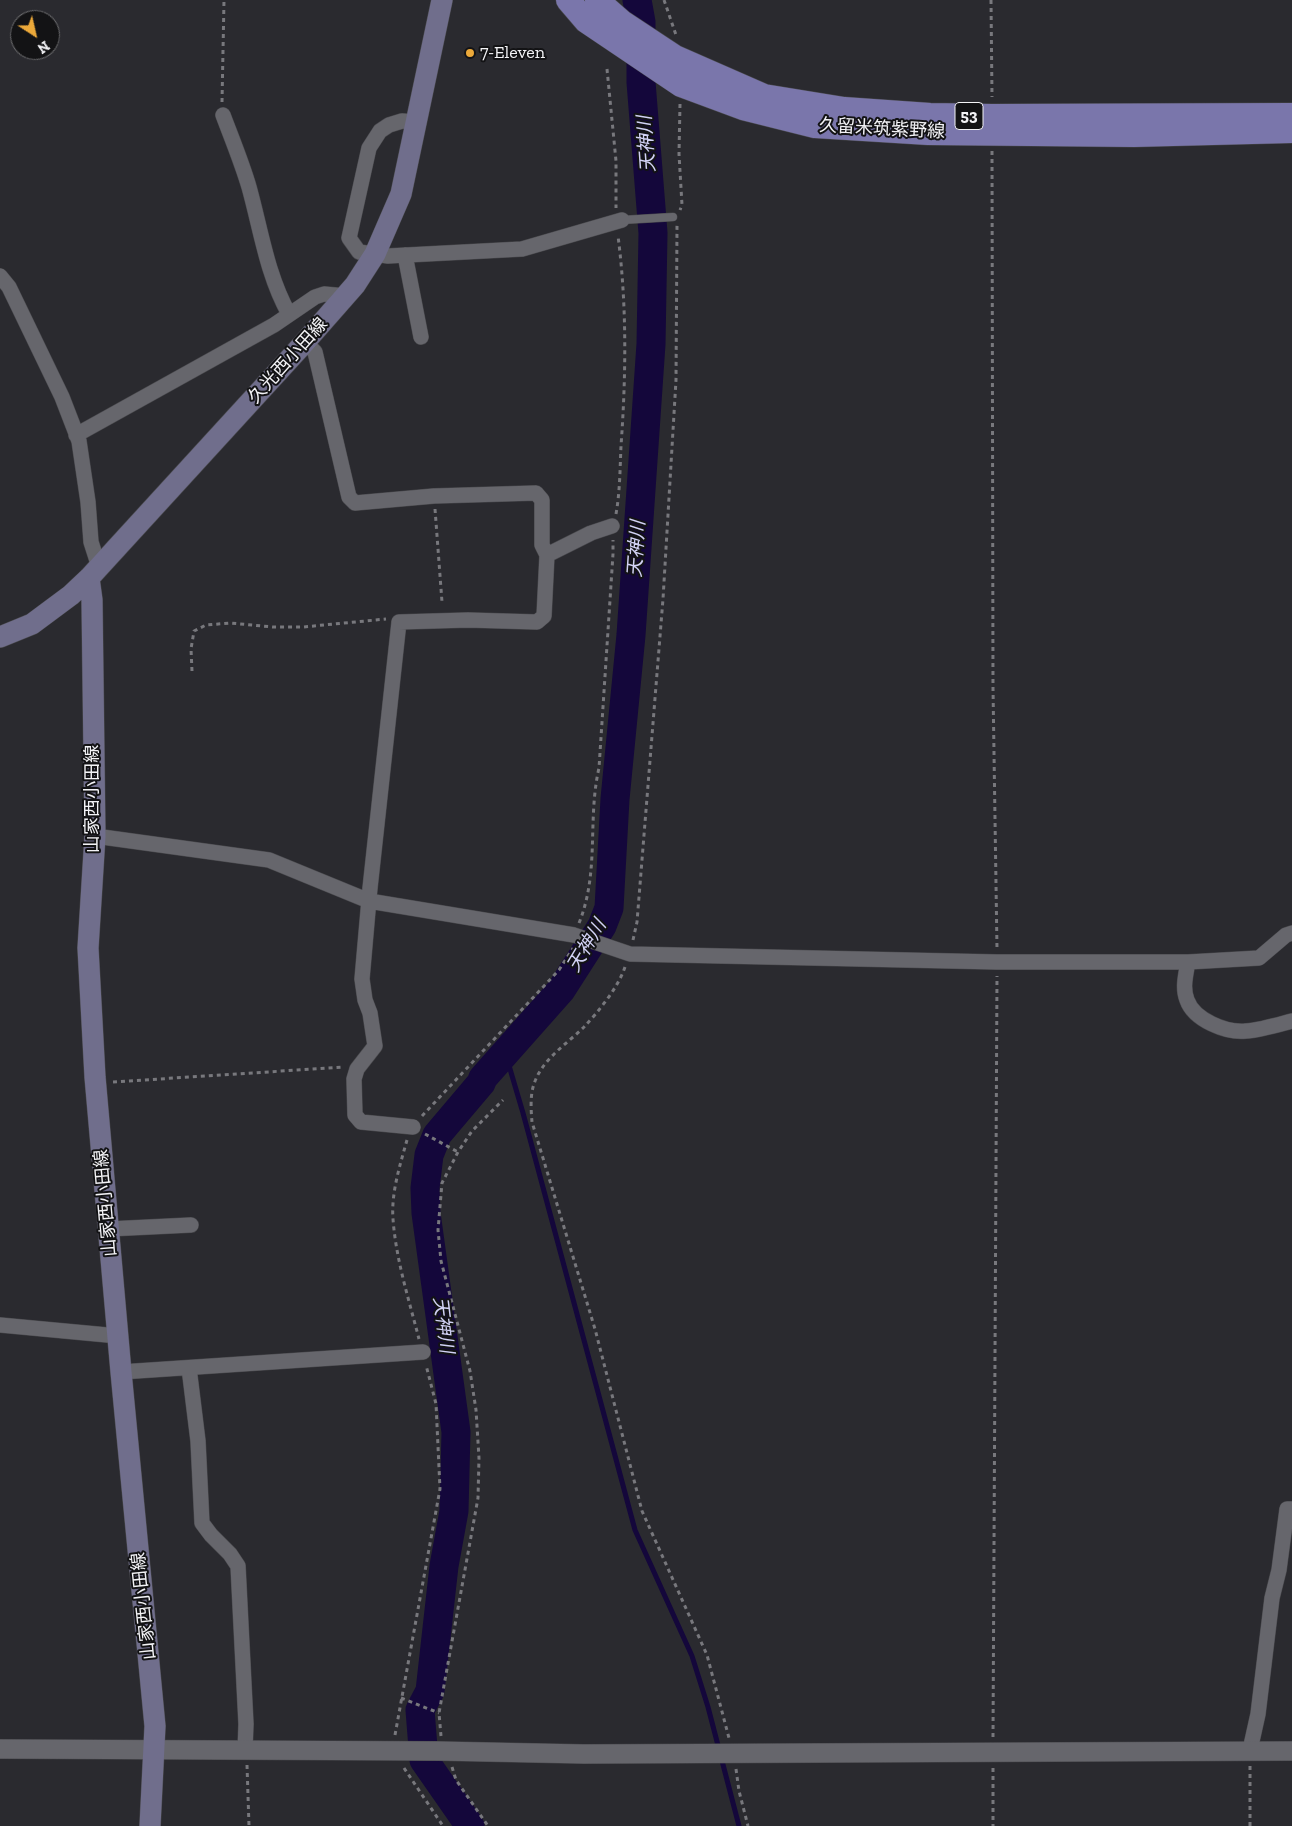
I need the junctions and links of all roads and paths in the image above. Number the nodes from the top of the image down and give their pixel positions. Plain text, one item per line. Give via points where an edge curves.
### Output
1 (224, 0) edge
2 (442, 0) edge
3 (568, 0) edge
4 (597, 0) edge
5 (664, 0) edge
6 (991, 0) edge
7 (670, 66) junction
8 (607, 69) dead end
9 (224, 115) joint
10 (1292, 115) edge
11 (416, 122) junction
12 (992, 125) junction
13 (1292, 131) edge
14 (673, 217) dead end
15 (619, 221) junction
16 (375, 254) junction
17 (405, 255) junction
18 (0, 276) edge
19 (346, 296) junction
20 (290, 314) junction
21 (421, 336) dead end
22 (305, 342) junction
23 (76, 435) junction
24 (434, 496) junction
25 (612, 526) junction
26 (546, 554) junction
27 (94, 573) junction
28 (442, 602) dead end
29 (399, 622) junction
30 (0, 637) edge
31 (192, 672) dead end
32 (95, 836) junction
33 (369, 901) junction
34 (1292, 933) edge
35 (577, 936) junction
36 (624, 951) junction
37 (997, 962) junction
38 (1188, 962) junction
39 (1292, 1021) edge
40 (357, 1069) junction
41 (96, 1084) junction
42 (503, 1100) dead end
43 (413, 1127) junction
44 (458, 1152) junction
45 (191, 1226) dead end
46 (108, 1229) junction
47 (0, 1325) edge
48 (118, 1336) junction
49 (423, 1352) junction
50 (189, 1368) junction
51 (121, 1372) junction
52 (1292, 1509) edge
53 (401, 1698) junction
54 (439, 1713) junction
55 (0, 1749) edge
56 (154, 1749) junction
57 (245, 1750) junction
58 (1250, 1750) junction
59 (400, 1751) junction
60 (443, 1751) junction
61 (1292, 1751) edge
62 (734, 1753) junction
63 (993, 1753) junction
64 (150, 1826) edge
65 (249, 1826) edge
66 (443, 1826) edge
67 (488, 1826) edge
68 (748, 1826) edge
69 (993, 1826) edge
70 (1250, 1826) edge

1 - 9 path
2 - 11 main road, 久光西小田線
3 - 7 main road, 久留米筑紫野線 / 53 via 586,21
4 - 7 main road, 久留米筑紫野線 / 53
5 - 7 path via 676,36
6 - 12 path
7 - 12 main road, 久留米筑紫野線 / 53 via 743,108 815,126 928,133
7 - 36 path via 682,205 676,236 675,400 637,922
8 - 15 path
9 - 20 street via 248,185 272,277
10 - 12 main road, 久留米筑紫野線 / 53
11 - 16 main road, 久光西小田線 via 401,194
11 - 16 street via 402,121 389,125 380,131 369,148 349,238 359,252
12 - 13 main road, 久留米筑紫野線 / 53 via 1134,135
12 - 37 path
14 - 15 lane
15 - 17 street via 522,249
15 - 25 path via 626,342 617,513
16 - 17 street
16 - 19 main road, 久光西小田線
17 - 21 street
18 - 23 street via 9,287 54,380
19 - 20 street via 324,294
19 - 22 main road, 久光西小田線
20 - 23 street
22 - 24 street via 315,352 349,497 355,503
22 - 27 main road, 久光西小田線
23 - 27 street via 88,502
24 - 26 street via 536,493 542,500 542,545
24 - 28 path
25 - 26 street
25 - 35 path via 613,563 599,768 594,790 591,882
26 - 29 street via 544,616 537,622
27 - 30 main road, 久光西小田線 via 32,624
27 - 32 main road, 山家西小田線
29 - 31 path via 385,619 303,627 230,622 206,625 194,631
29 - 33 street
32 - 33 street via 268,860
32 - 41 main road, 山家西小田線 via 88,948
33 - 35 street
33 - 40 street via 362,979 375,1046
34 - 38 street via 1259,958
35 - 36 street
35 - 43 path via 560,970
36 - 37 street
36 - 62 path via 624,972 605,1002 554,1054 533,1084 532,1122 595,1329 642,1511 707,1656
37 - 38 street
37 - 63 path
38 - 39 street via 1184,987 1187,1001 1201,1018 1222,1029 1246,1031
40 - 41 path via 250,1072
40 - 43 street via 354,1079 355,1115 361,1122
41 - 46 main road, 山家西小田線
42 - 44 path via 472,1131
43 - 44 path
43 - 49 path via 409,1131 397,1176 393,1218 401,1271
44 - 54 path via 442,1183 438,1230 441,1261 470,1372 476,1410 478,1498
45 - 46 street
46 - 48 main road, 山家西小田線
47 - 48 street
48 - 51 main road, 山家西小田線
49 - 50 street
49 - 53 path via 436,1404 440,1489
50 - 51 street
50 - 57 street via 198,1441 202,1523 238,1566
51 - 56 main road, 山家西小田線 via 156,1726
52 - 58 street via 1287,1509
53 - 54 path
53 - 59 path via 395,1735
54 - 60 path
55 - 56 street
56 - 57 street
56 - 64 main road, 山家西小田線
57 - 59 street
57 - 65 path
58 - 61 street
58 - 63 street
58 - 70 path
59 - 60 street
59 - 66 path via 404,1769
60 - 62 street
60 - 67 path via 456,1780
62 - 63 street
62 - 68 path
63 - 69 path

